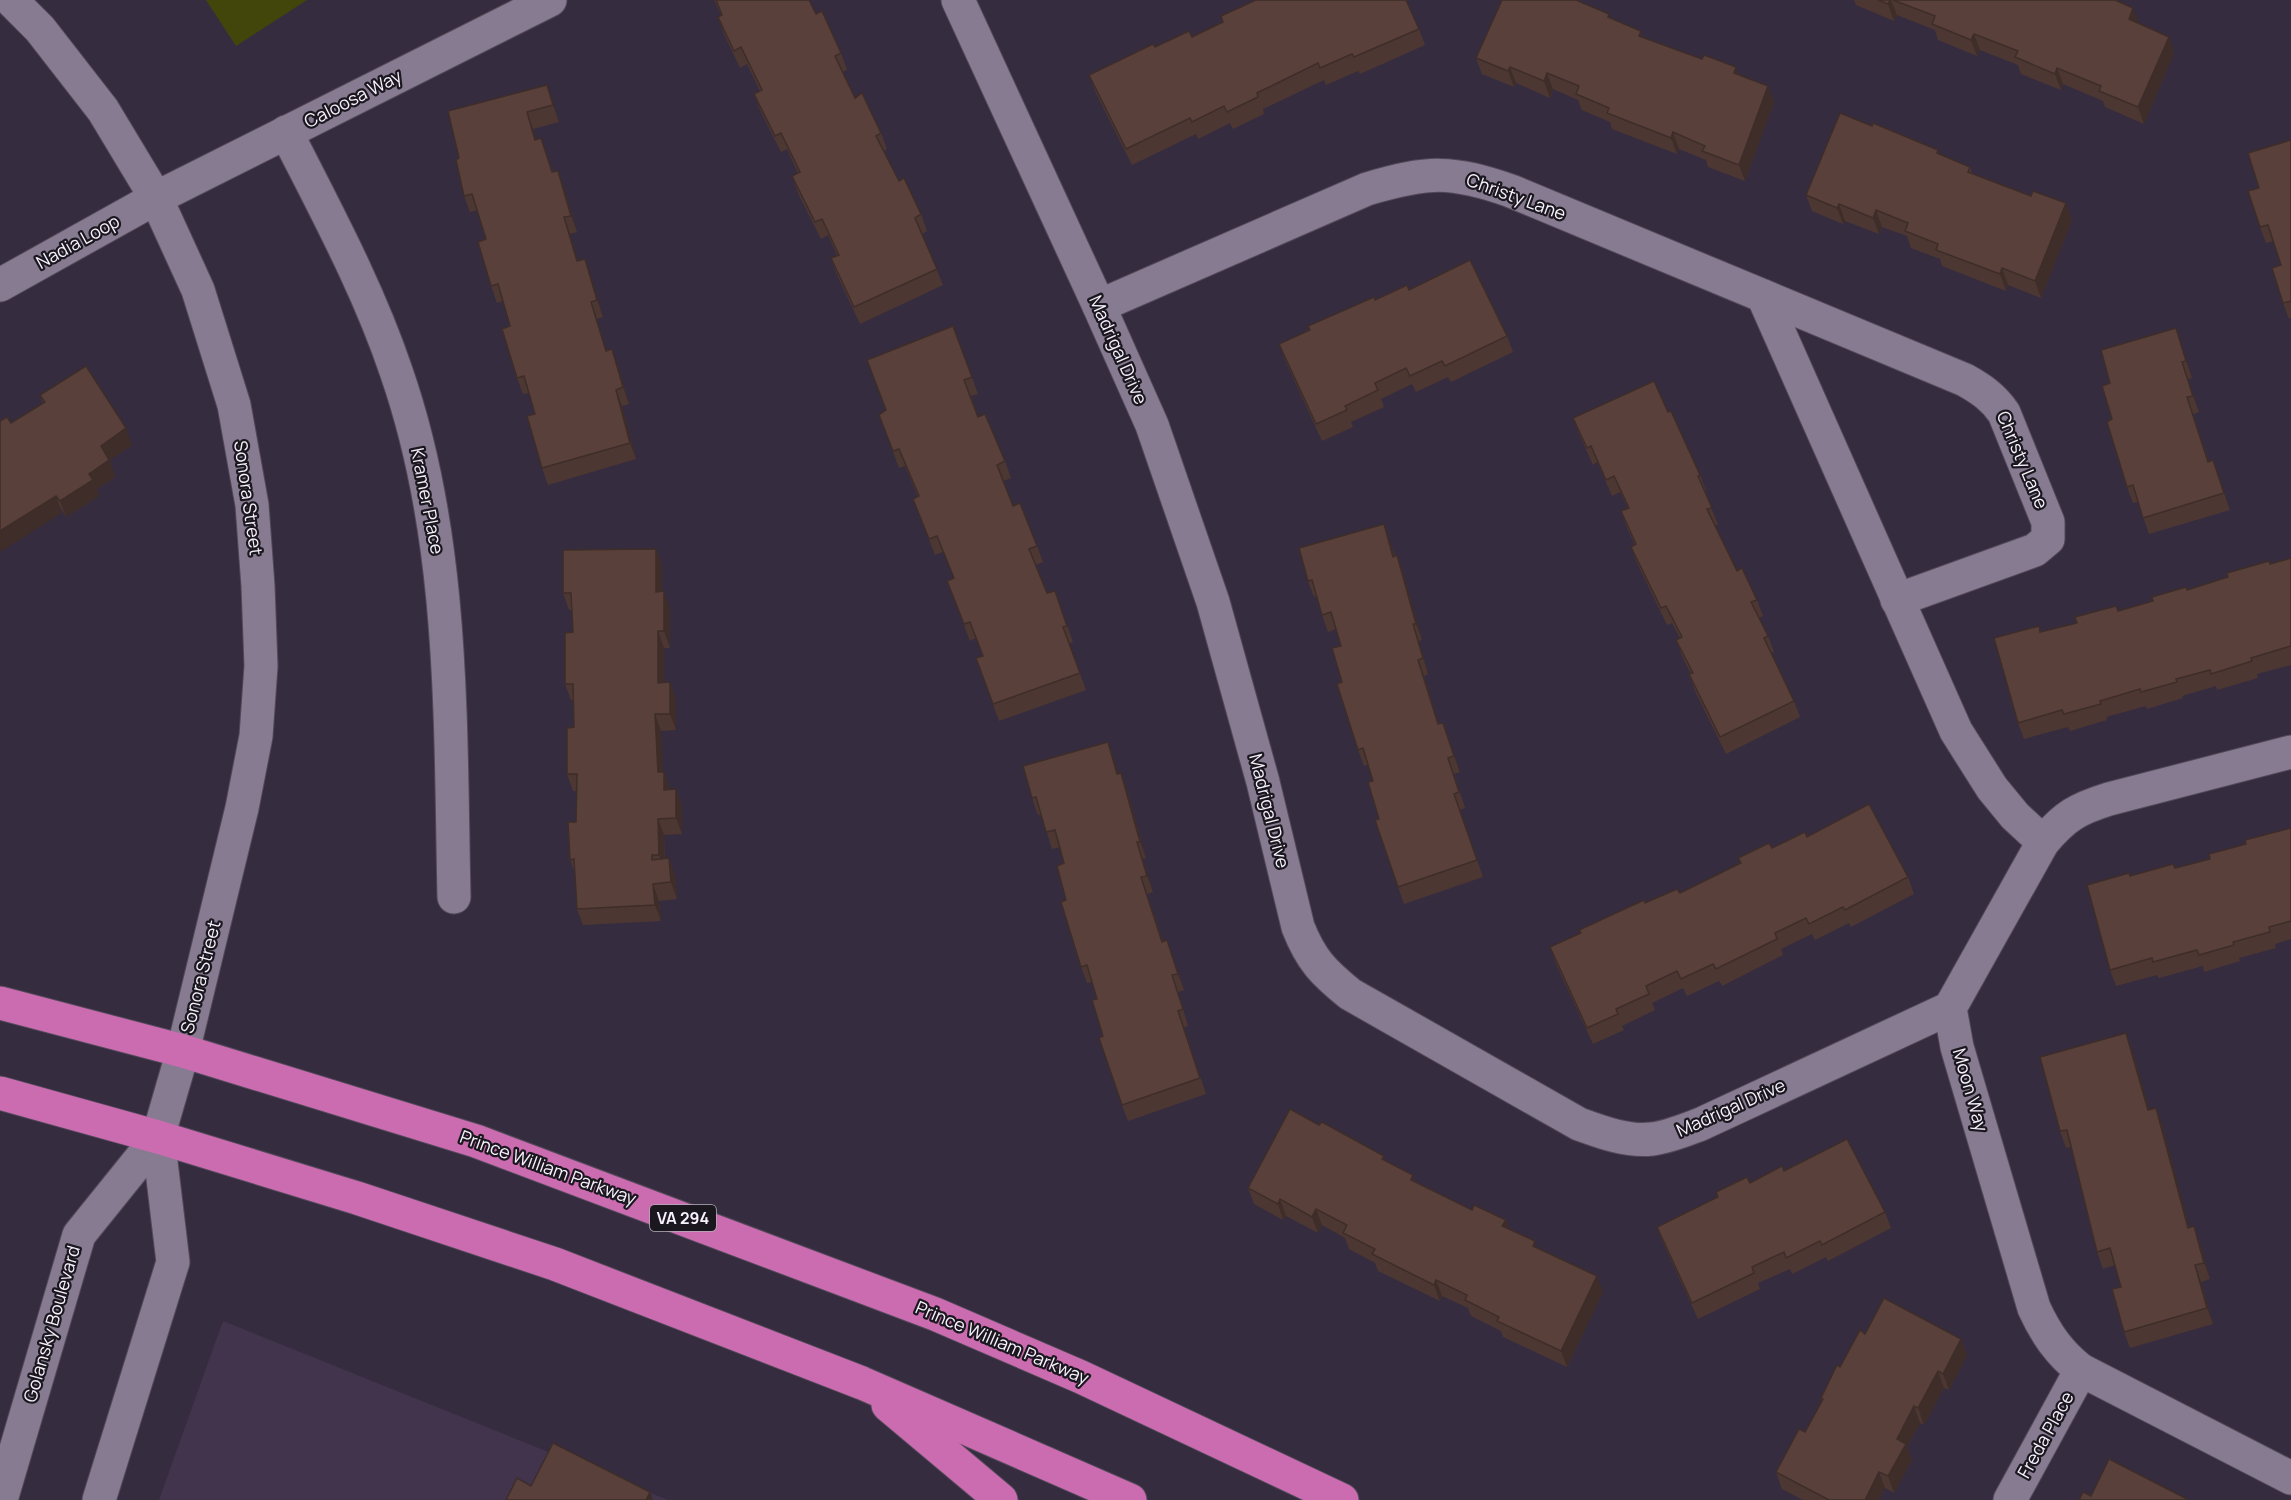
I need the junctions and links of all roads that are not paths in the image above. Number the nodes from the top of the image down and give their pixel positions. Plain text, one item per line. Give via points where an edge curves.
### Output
1 (11, 0) edge
2 (550, 0) edge
3 (958, 0) edge
4 (286, 132) junction
5 (156, 198) junction
6 (0, 285) edge
7 (1763, 296) junction
8 (1100, 306) junction
9 (1897, 600) junction
10 (2291, 752) edge
11 (2043, 842) junction
12 (454, 897) dead end
13 (0, 1004) edge
14 (1950, 1008) junction
15 (183, 1051) junction
16 (0, 1093) edge
17 (158, 1137) junction
18 (2082, 1370) junction
19 (862, 1383) junction
20 (2291, 1478) edge
21 (1, 1500) edge
22 (99, 1500) edge
23 (1001, 1500) edge
24 (1130, 1500) edge
25 (1342, 1500) edge
26 (2010, 1500) edge

1 - 5 street, Sonora Street via 40,29 103,110
2 - 4 street, Caloosa Way
3 - 8 street, Madrigal Drive
4 - 5 street, Caloosa Way
4 - 12 street, Kramer Place via 376,315 418,448 436,533 444,616 450,698
5 - 6 street, Nadia Loop
5 - 15 street, Sonora Street via 198,290 234,405 252,505 261,666 256,736 242,808
7 - 8 street, Christy Lane via 1511,191 1463,177 1429,175 1368,189
7 - 9 street
7 - 9 street, Christy Lane via 1965,380 1995,400 2004,413 2048,522 2048,539 2035,550
8 - 14 street, Madrigal Drive via 1152,425 1213,602 1299,927 1307,949 1324,974 1350,994 1579,1124 1606,1134 1650,1139 1701,1124
9 - 11 street via 1956,731 1992,788
10 - 11 street via 2082,808 2060,822
11 - 14 street
13 - 15 highway, Prince William Parkway / VA 294
14 - 18 street, Moon Way via 1957,1047 2034,1308 2054,1344
15 - 17 street, Golansky Boulevard
15 - 25 highway, Prince William Parkway / VA 294 via 477,1141 886,1294 1081,1377
16 - 17 highway
17 - 19 highway via 555,1264
17 - 21 street, Golansky Boulevard via 79,1235
17 - 22 street, Golansky Boulevard via 173,1262
18 - 20 street, Moon Way
18 - 26 street, Freda Place
19 - 23 highway
19 - 24 highway

